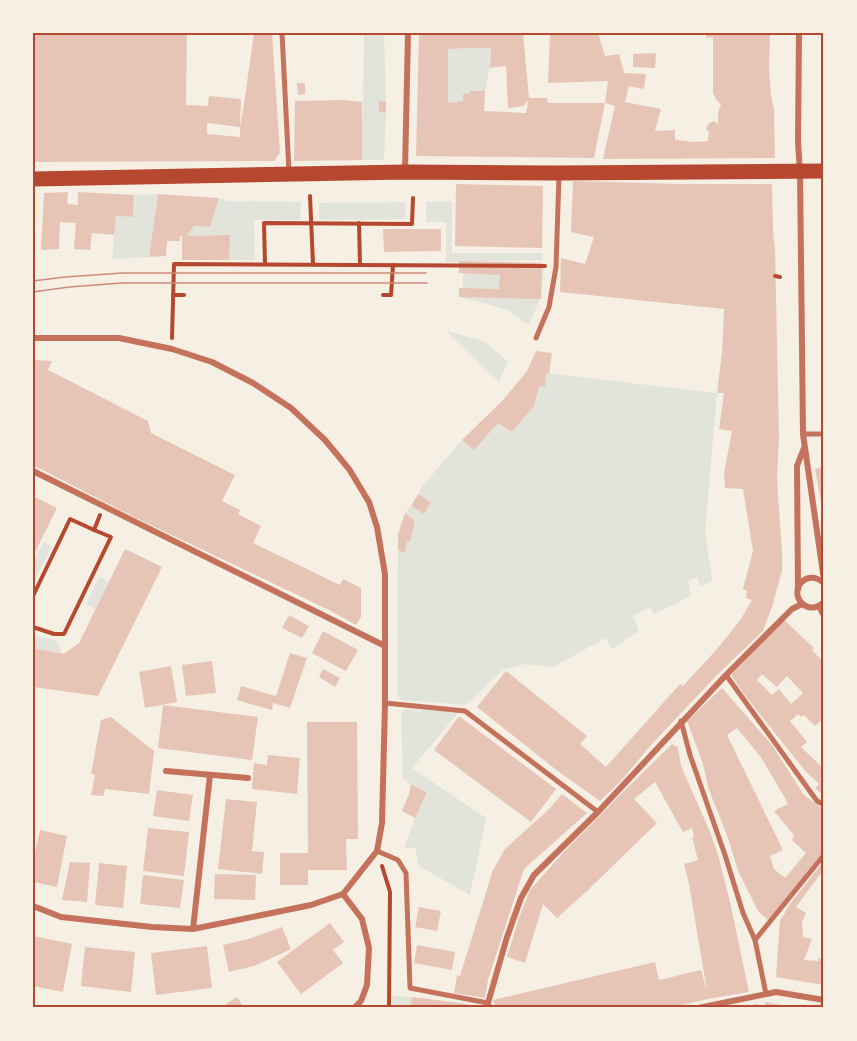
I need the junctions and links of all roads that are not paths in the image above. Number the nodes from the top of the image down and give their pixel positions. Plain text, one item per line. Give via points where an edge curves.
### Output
1 (282, 33) edge
2 (408, 33) edge
3 (799, 33) edge
4 (824, 171) edge
5 (405, 172) junction
6 (800, 172) junction
7 (559, 173) junction
8 (289, 175) junction
9 (33, 179) edge
10 (33, 338) edge
11 (536, 338) dead end
12 (803, 434) junction
13 (824, 434) edge
14 (804, 448) junction
15 (33, 471) edge
16 (824, 581) edge
17 (798, 589) junction
18 (802, 604) junction
19 (821, 604) edge
20 (824, 616) edge
21 (385, 646) junction
22 (726, 675) junction
23 (385, 703) junction
24 (681, 721) junction
25 (166, 771) dead end
26 (210, 775) junction
27 (248, 778) dead end
28 (824, 805) edge
29 (598, 812) junction
30 (377, 851) junction
31 (824, 855) edge
32 (344, 894) junction
33 (33, 906) edge
34 (193, 929) junction
35 (755, 940) junction
36 (766, 994) junction
37 (824, 1000) edge
38 (489, 1005) edge
39 (354, 1008) edge
40 (698, 1008) edge

1 - 8 street
2 - 5 street
3 - 6 street
4 - 6 main road
5 - 7 main road
5 - 8 main road
6 - 7 main road
6 - 12 street
7 - 11 street via 556,267 549,307
8 - 9 main road
10 - 21 street via 119,338 172,349 212,362 291,408 325,440 369,502 385,574
12 - 13 street
12 - 14 street
14 - 16 street
14 - 17 street via 797,466
15 - 21 street
16 - 17 street via 807,579
17 - 18 street
18 - 19 street via 810,608
18 - 22 street via 792,609
19 - 20 street
21 - 23 street
22 - 24 street
22 - 28 street via 817,801
23 - 29 street via 465,711
23 - 30 street via 382,823
24 - 29 street
24 - 35 street via 743,914
25 - 26 street
26 - 27 street
26 - 34 street
29 - 38 street via 534,875 521,898
30 - 32 street
30 - 38 street via 398,860 406,873 410,988
31 - 35 street
32 - 34 street via 311,905
32 - 39 street via 362,919 369,948 367,985
33 - 34 street via 61,917
35 - 36 street
36 - 37 street via 776,992
36 - 40 street

